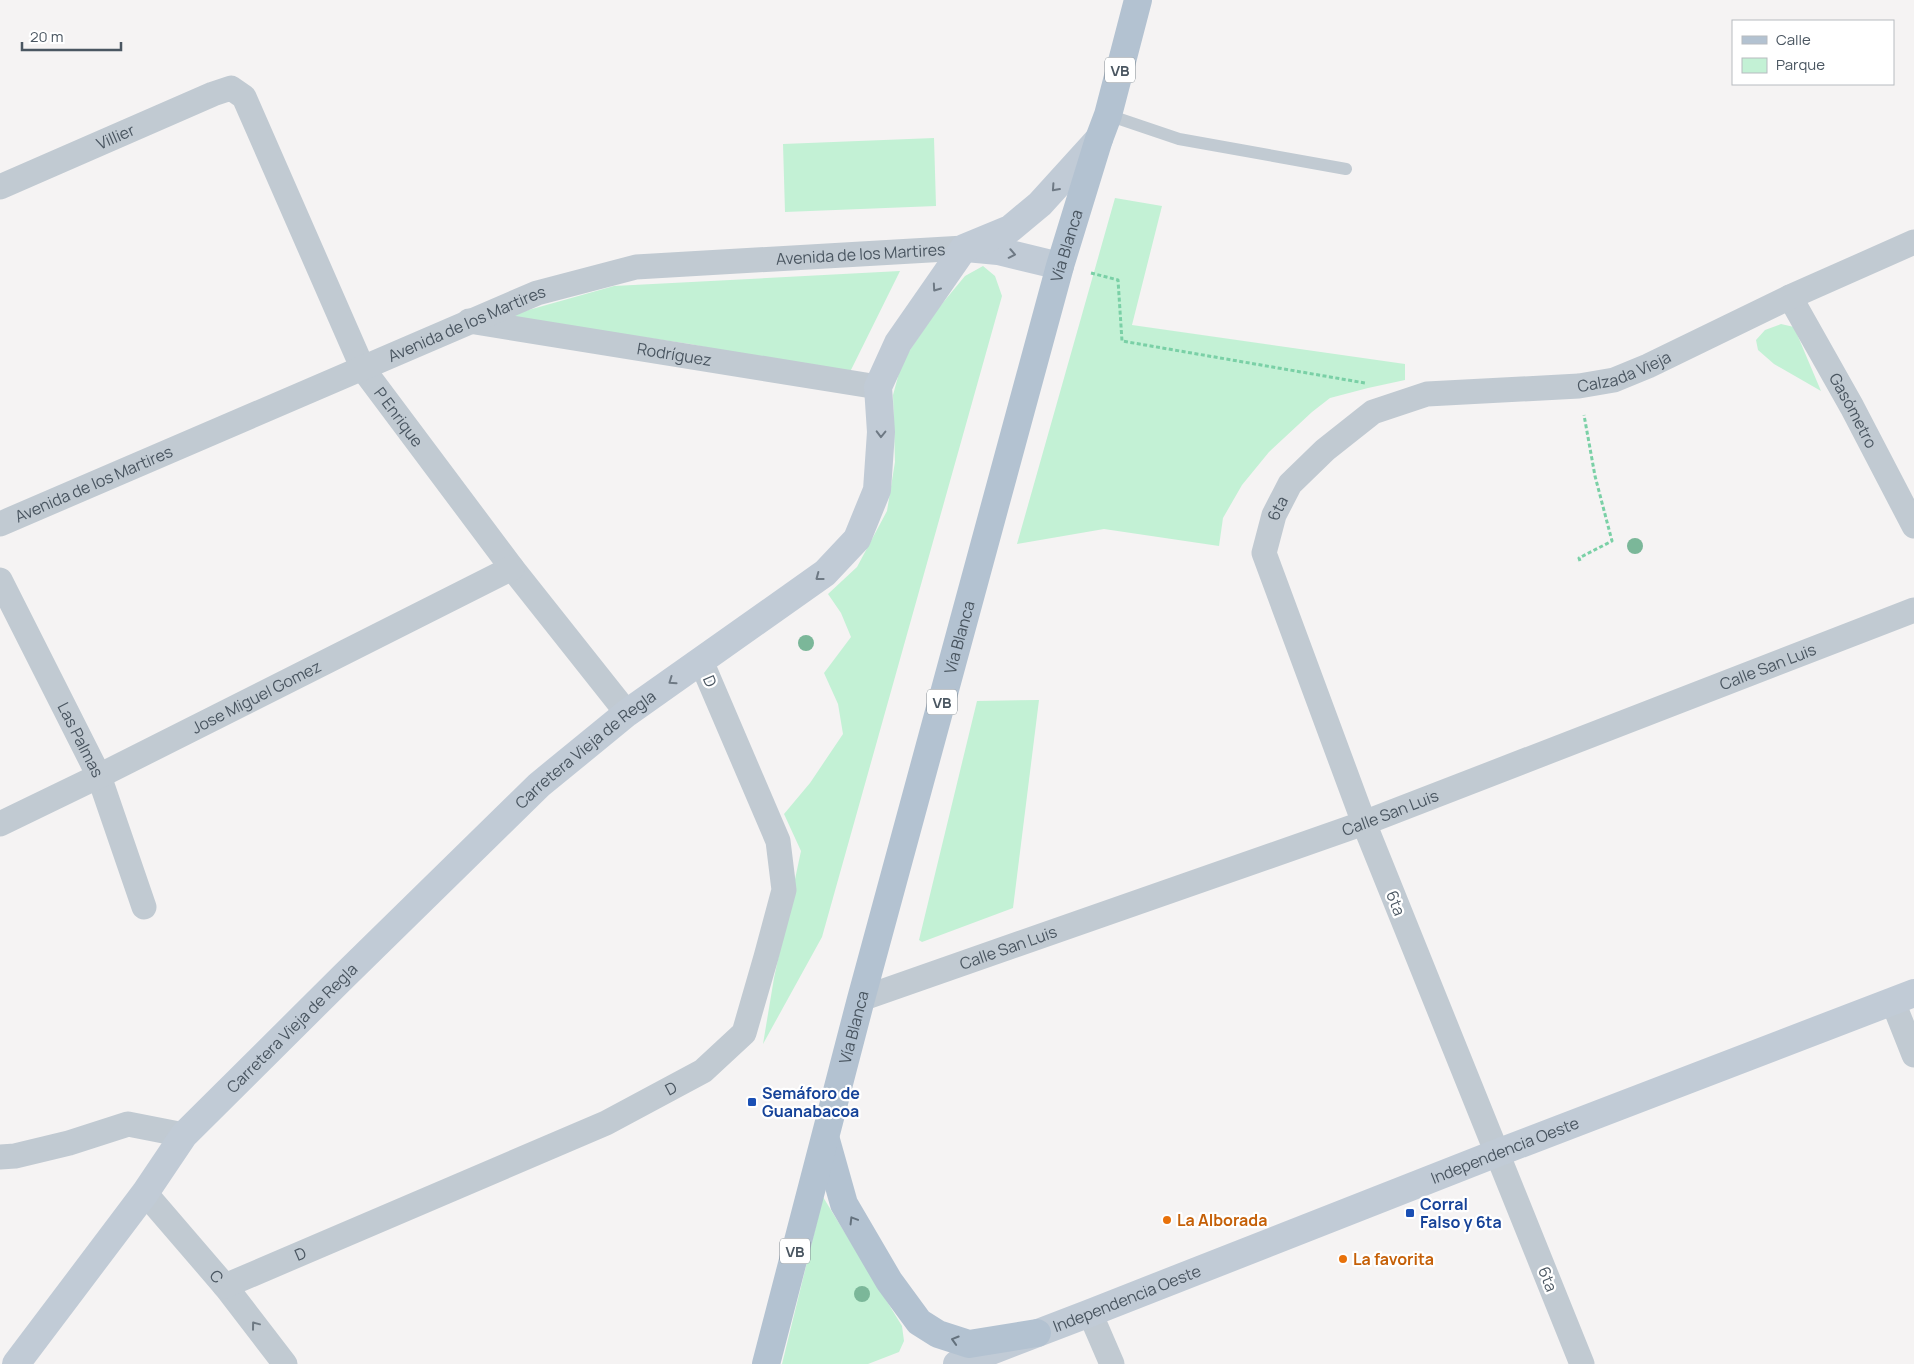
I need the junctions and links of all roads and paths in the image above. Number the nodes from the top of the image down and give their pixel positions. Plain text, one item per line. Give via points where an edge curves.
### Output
1 (1138, 0) edge
2 (231, 88) joint
3 (1104, 127) junction
4 (1346, 169) dead end
5 (0, 187) edge
6 (1914, 242) edge
7 (964, 248) junction
8 (1060, 266) junction
9 (1118, 280) dead end
10 (1790, 297) junction
11 (468, 321) junction
12 (363, 369) junction
13 (1368, 384) dead end
14 (1578, 386) junction
15 (878, 387) junction
16 (1325, 450) joint
17 (0, 524) edge
18 (1914, 526) edge
19 (1580, 561) dead end
20 (512, 568) junction
21 (0, 580) edge
22 (1914, 610) edge
23 (701, 661) junction
24 (627, 713) junction
25 (100, 776) junction
26 (1364, 823) junction
27 (0, 824) edge
28 (144, 907) dead end
29 (1903, 998) edge
30 (861, 999) junction
31 (1914, 1055) edge
32 (184, 1135) junction
33 (826, 1139) junction
34 (1497, 1153) junction
35 (0, 1157) edge
36 (145, 1193) junction
37 (225, 1286) junction
38 (1090, 1314) junction
39 (1037, 1333) junction
40 (16, 1364) edge
41 (285, 1364) edge
42 (766, 1364) edge
43 (957, 1364) edge
44 (1112, 1364) edge
45 (1582, 1364) edge

1 - 3 main road, Vía Blanca / VB
2 - 5 street, Villier
2 - 12 street, P Enrique via 244,97
3 - 4 lane
3 -> 7 street via 1040,204 1010,229
3 - 8 main road, Vía Blanca / VB
6 - 10 street, Calzada Vieja
7 -> 8 street via 998,251
7 - 11 street, Avenida de los Martires via 636,267 537,293
7 -> 15 street, Carretera Vieja de Regla via 898,343
8 - 30 main road, Vía Blanca / VB
9 - 13 path via 1122,341
10 - 14 street, Calzada Vieja via 1648,366 1614,380
10 - 18 street, Gasómetro
11 - 12 street, Avenida de los Martires
11 - 15 street, Rodríguez
12 - 17 street, Avenida de los Martires
12 - 20 street, P Enrique
14 - 16 street, Calzada Vieja via 1427,394 1373,412
14 - 19 path via 1595,476 1612,541 1579,558
15 -> 23 street, Carretera Vieja de Regla via 881,432 877,490 857,539 825,573
16 - 26 street, 6ta via 1290,484 1274,515 1264,553
20 - 24 street, P Enrique
20 - 25 street, Jose Miguel Gomez
21 - 25 street, Las Palmas
22 - 26 street, Calle San Luis
23 -> 24 street, Carretera Vieja de Regla
23 - 37 street, D via 780,851 784,890 744,1033 703,1071 606,1123
24 - 32 street, Carretera Vieja de Regla via 539,785
25 - 27 street, Jose Miguel Gomez
25 - 28 street, Las Palmas
26 - 30 street, Calle San Luis
26 - 34 street, 6ta
29 - 31 street
29 - 34 street, Independencia Oeste
30 - 33 main road, Vía Blanca / VB
32 - 35 street via 128,1124 69,1143
32 - 36 street, Carretera Vieja de Regla
39 -> 33 main road via 970,1344 938,1334 919,1322 889,1281 844,1204
33 - 42 main road, Vía Blanca / VB
34 - 38 street, Independencia Oeste
34 - 45 street, 6ta
36 - 37 street, C
36 - 40 street, Carretera Vieja de Regla
41 -> 37 street, C
38 - 39 street, Independencia Oeste
38 - 44 street
39 - 43 street, Independencia Oeste

